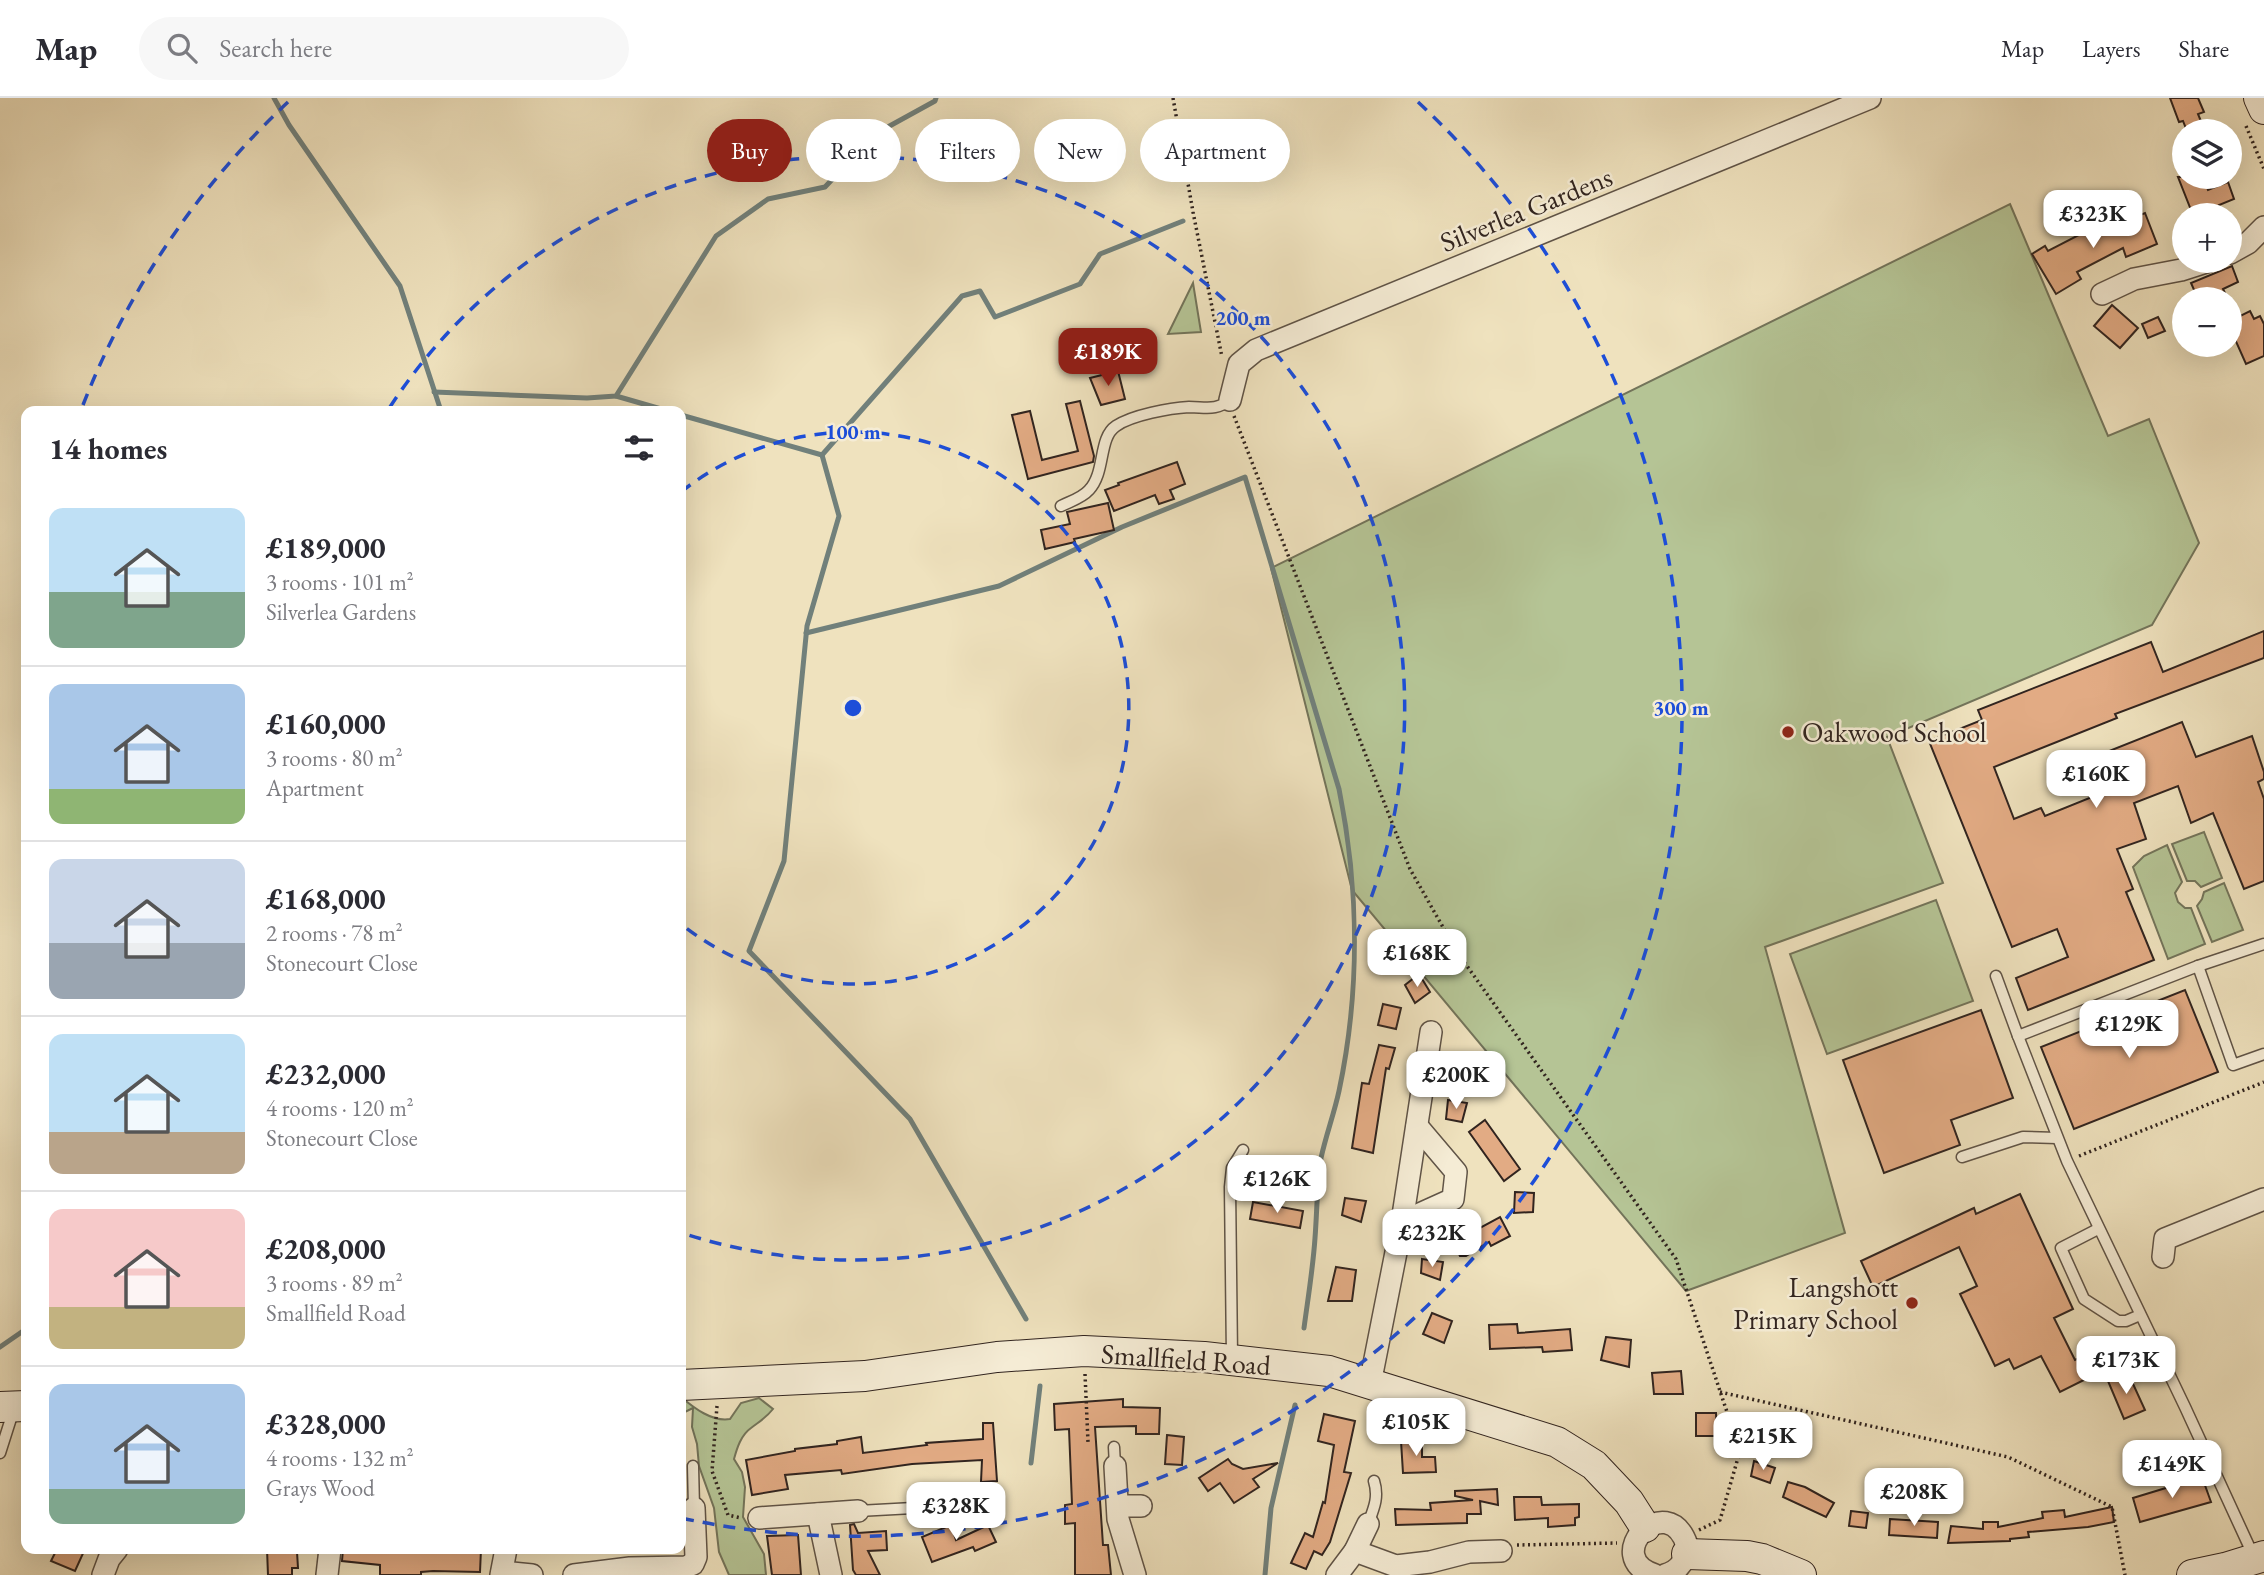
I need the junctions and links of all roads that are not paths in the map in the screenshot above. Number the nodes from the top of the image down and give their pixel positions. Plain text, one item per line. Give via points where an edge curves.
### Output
1 (1870, 98) edge
2 (2264, 228) edge
3 (2242, 246) edge
4 (2172, 272) edge
5 (2102, 294) dead end
6 (1230, 400) joint
7 (1061, 506) dead end
8 (2264, 944) edge
9 (2198, 966) junction
10 (1996, 976) dead end
11 (1432, 1032) dead end
12 (2018, 1036) junction
13 (2264, 1054) edge
14 (1417, 1126) junction
15 (2057, 1138) junction
16 (1243, 1150) dead end
17 (1962, 1157) dead end
18 (2264, 1199) edge
19 (1402, 1222) junction
20 (2098, 1229) junction
21 (2164, 1248) dead end
22 (2140, 1315) junction
23 (1232, 1360) junction
24 (1370, 1384) junction
25 (686, 1385) edge
26 (14, 1406) edge
27 (0, 1453) edge
28 (1114, 1457) dead end
29 (692, 1466) dead end
30 (1374, 1481) dead end
31 (950, 1506) dead end
32 (1118, 1506) junction
33 (1141, 1506) dead end
34 (694, 1508) joint
35 (858, 1511) joint
36 (818, 1514) junction
37 (759, 1518) road end
38 (1368, 1524) joint
39 (1640, 1540) junction
40 (1685, 1546) junction
41 (1355, 1551) junction
42 (1501, 1551) road end
43 (113, 1554) edge
44 (329, 1554) edge
45 (505, 1554) edge
46 (2259, 1558) edge
47 (501, 1574) edge
48 (1654, 1574) edge
49 (2206, 1574) edge
50 (103, 1575) edge
51 (327, 1575) edge
52 (532, 1575) edge
53 (574, 1575) edge
54 (831, 1575) edge
55 (1135, 1575) edge
56 (1337, 1575) edge
57 (1801, 1575) edge

1 - 6 street, Silverlea Gardens via 1256,350 1239,364
2 - 3 street
4 - 5 street via 2134,279
6 - 7 lane via 1221,407 1153,413 1113,427 1094,483 1080,498
8 - 9 lane
9 - 12 lane
9 - 13 lane via 2233,1065
10 - 12 lane
11 - 14 street
12 - 15 lane
14 - 19 street
14 - 19 street via 1456,1172 1453,1199
15 - 17 lane via 2023,1138
15 - 20 lane
16 - 23 lane via 1230,1187
18 - 21 street
19 - 24 street
20 - 22 lane
20 - 22 lane via 2061,1248 2084,1299 2118,1321
22 - 46 lane
23 - 24 street, Smallfield Road via 1329,1371
23 - 25 street, Smallfield Road via 1084,1351 997,1357 865,1376
24 - 39 street, Smallfield Road via 1557,1442 1594,1465 1629,1502
26 - 27 lane
28 - 32 street
29 - 34 lane
30 - 38 lane via 1377,1500
31 - 35 lane
32 - 33 street
32 - 55 street
34 - 53 street via 693,1564
35 - 36 street
36 - 37 street
36 - 54 street
38 - 41 street
39 - 40 street via 1662,1523 1678,1530
39 - 48 street via 1641,1567
40 - 48 street via 1683,1564 1676,1571
40 - 57 street via 1762,1559
41 - 42 street via 1396,1566 1430,1562 1469,1543
41 - 56 street
43 - 50 street
44 - 51 street
45 - 47 street
46 - 49 street
47 - 52 street

